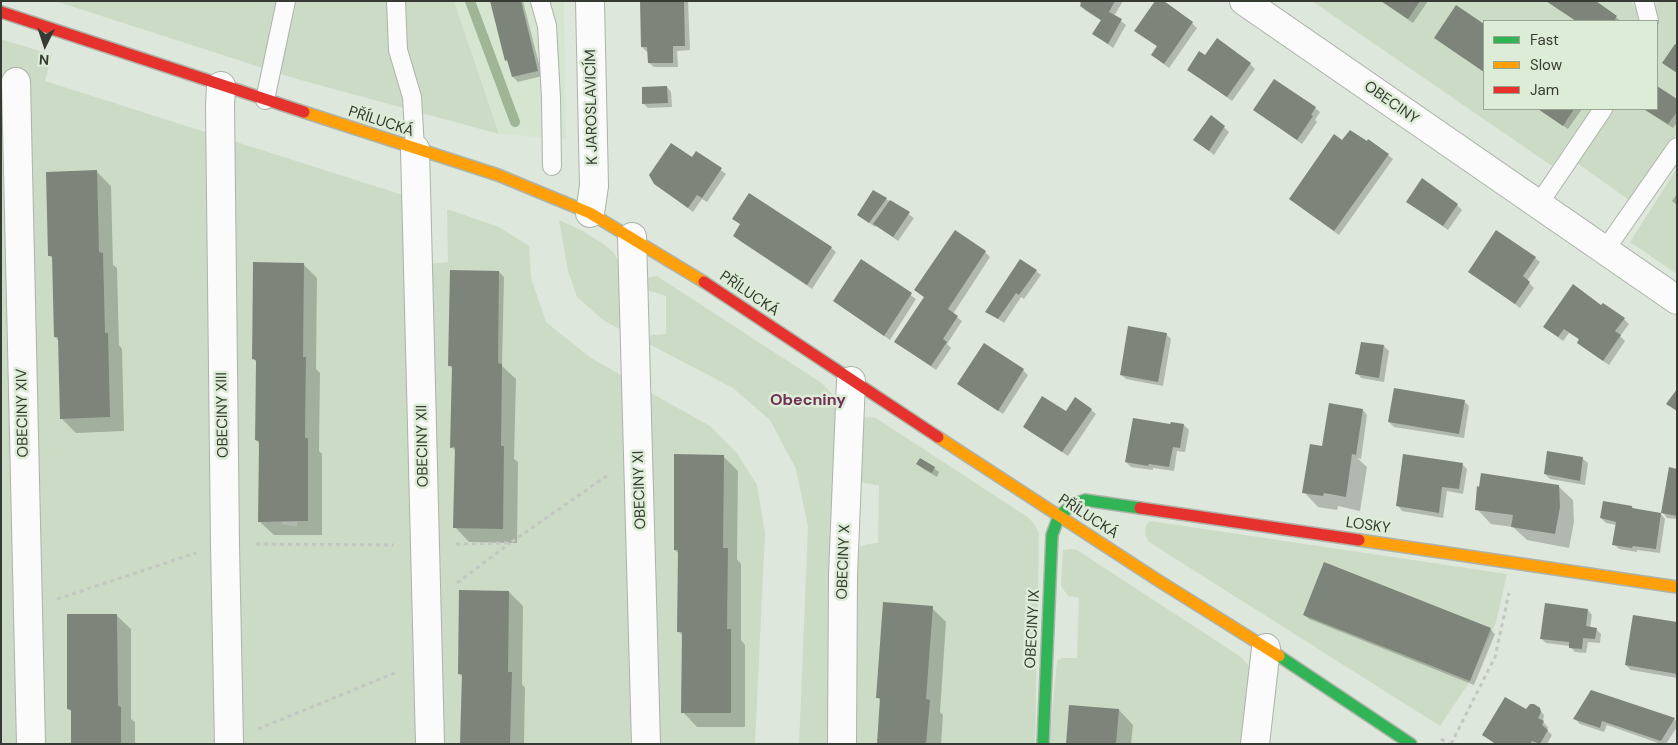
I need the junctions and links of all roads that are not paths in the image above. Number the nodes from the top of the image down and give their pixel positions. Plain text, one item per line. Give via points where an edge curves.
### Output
1 (286, 1) edge
2 (396, 1) edge
3 (540, 1) edge
4 (590, 1) edge
5 (1244, 1) edge
6 (1644, 1) edge
7 (1, 12) edge
8 (1649, 20) edge
9 (16, 82) dead end
10 (222, 86) junction
11 (264, 100) junction
12 (1602, 110) edge
13 (9, 118) edge
14 (1677, 146) edge
15 (415, 149) junction
16 (552, 166) dead end
17 (1538, 205) junction
18 (590, 213) junction
19 (632, 237) junction
20 (1604, 250) junction
21 (1677, 300) edge
22 (851, 381) junction
23 (1059, 516) junction
24 (1677, 588) edge
25 (1266, 648) junction
26 (229, 742) edge
27 (31, 744) edge
28 (430, 744) edge
29 (646, 744) edge
30 (842, 744) edge
31 (1043, 744) edge
32 (1255, 744) edge
33 (1411, 744) edge

1 - 11 lane
2 - 15 lane via 398,50 412,96
3 - 16 lane via 547,26
4 - 18 street, K JAROSLAVICÍM via 594,186
5 - 17 street, OBECINY
6 - 8 lane
7 - 10 street, PŘÍLUCKÁ
9 - 13 street, OBECINY XIV
10 - 11 street, PŘÍLUCKÁ
10 - 26 street, OBECINY XIII
11 - 15 street, PŘÍLUCKÁ
12 - 17 lane
13 - 27 street, OBECINY XIV
14 - 20 lane
15 - 18 street, PŘÍLUCKÁ via 498,175
15 - 28 street, OBECINY XII
17 - 20 street, OBECINY
18 - 19 street, PŘÍLUCKÁ
19 - 22 street, PŘÍLUCKÁ
19 - 29 street, OBECINY XI
20 - 21 street, OBECINY
22 - 23 street, PŘÍLUCKÁ
22 - 30 street, OBECINY X via 843,575
23 - 24 street, LOSKY via 1072,505 1085,500
23 - 25 street, PŘÍLUCKÁ
23 - 31 street, OBECINY IX via 1052,535
25 - 32 street
25 - 33 street, PŘÍLUCKÁ

